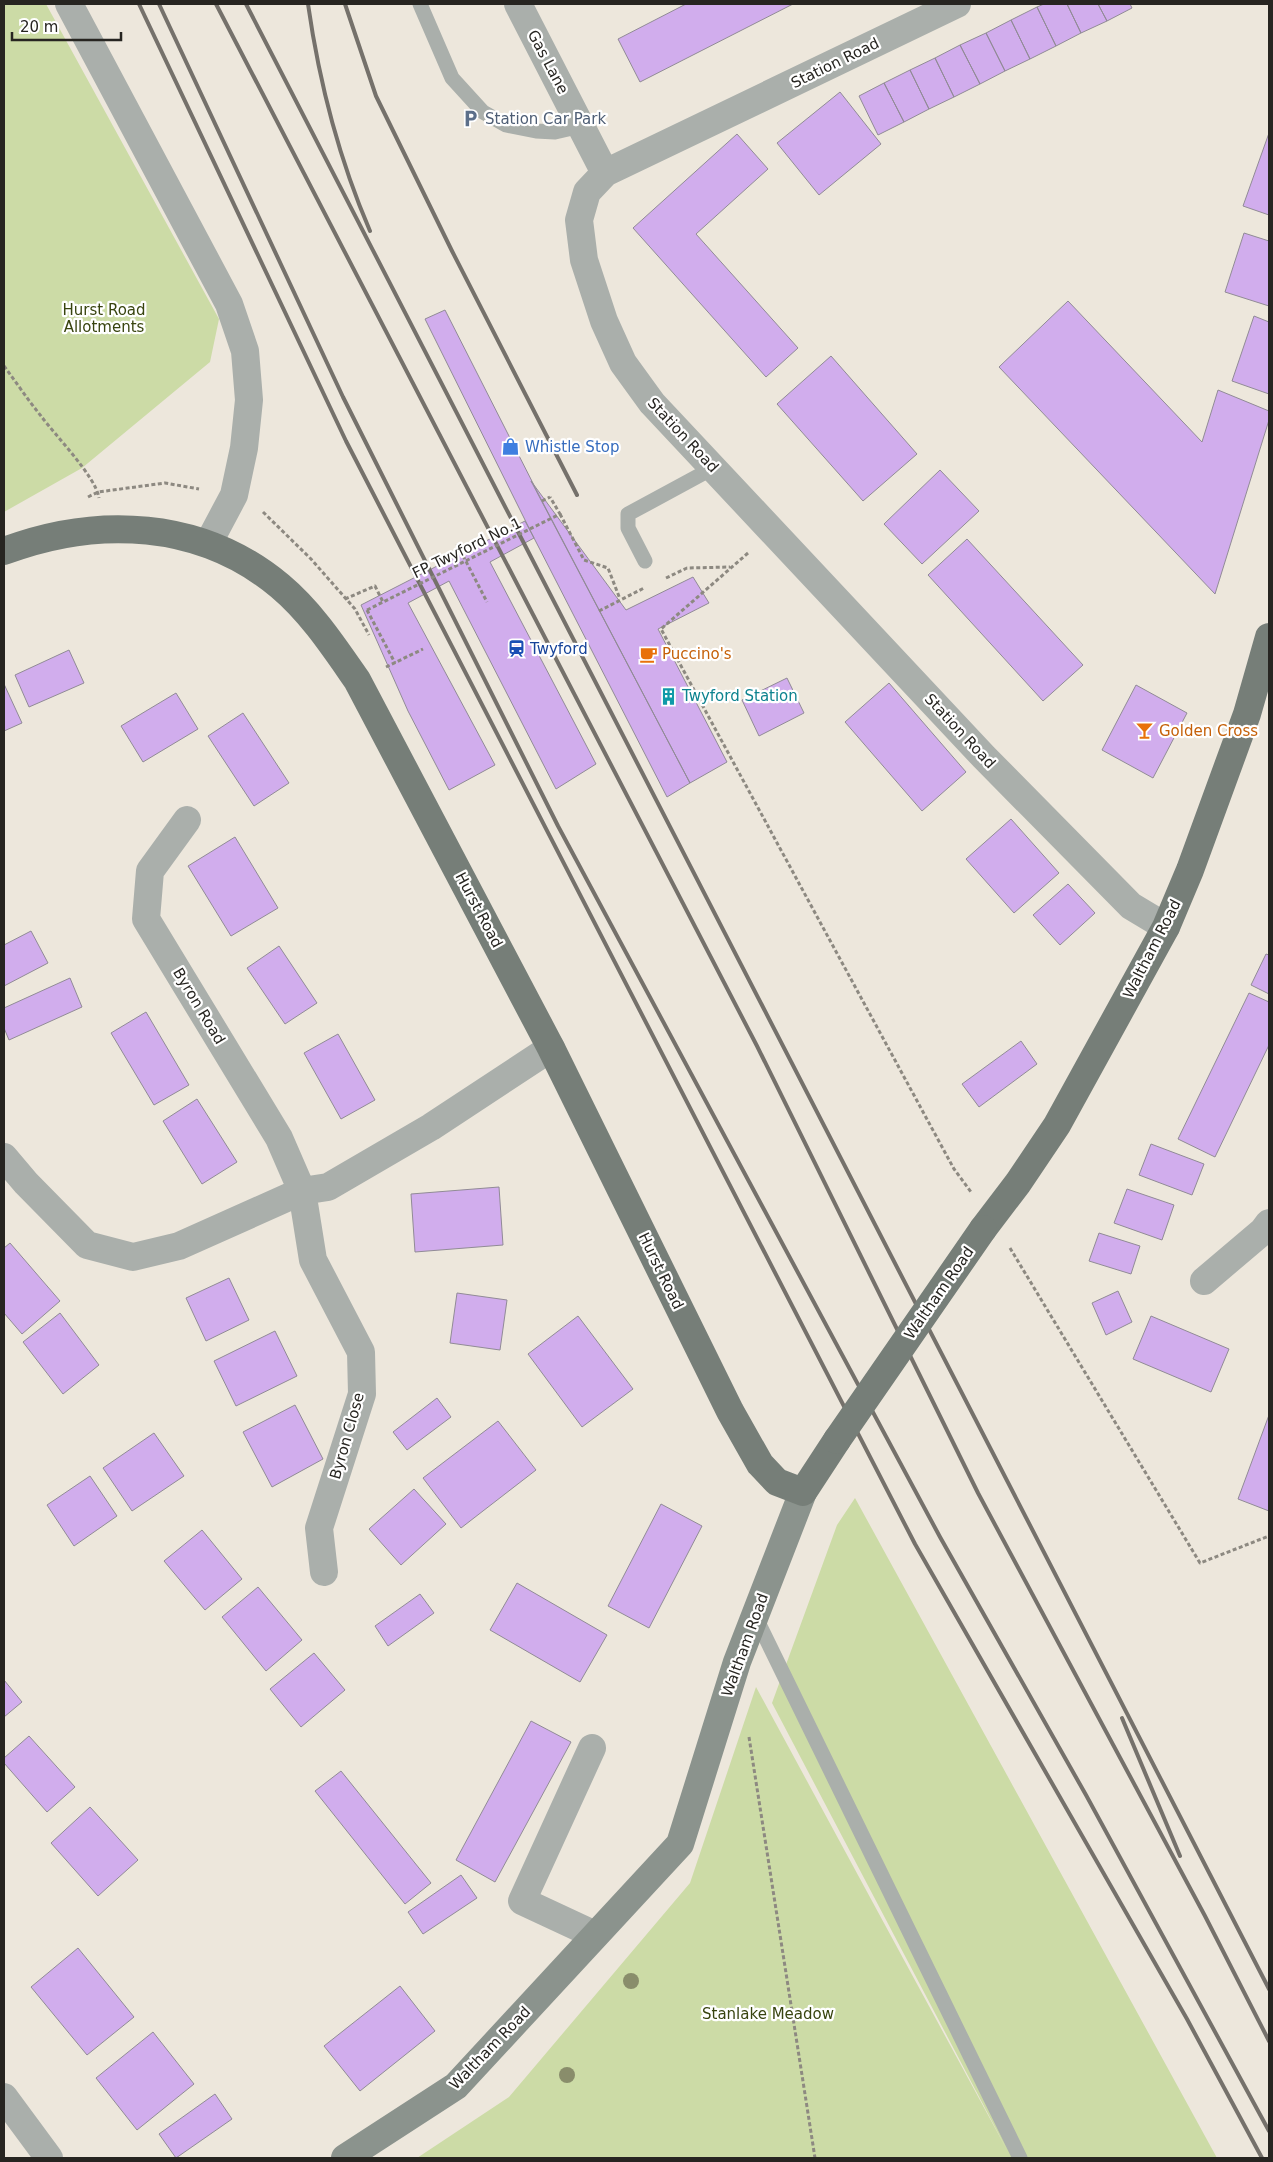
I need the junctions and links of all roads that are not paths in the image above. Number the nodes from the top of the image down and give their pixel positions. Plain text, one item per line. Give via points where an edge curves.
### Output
1 (69, 4) edge
2 (420, 4) edge
3 (518, 4) edge
4 (957, 4) edge
5 (581, 126) junction
6 (605, 173) junction
7 (713, 468) junction
8 (208, 544) junction
9 (4, 551) edge
10 (645, 561) dead end
11 (1269, 637) edge
12 (187, 820) dead end
13 (1166, 927) junction
14 (551, 1048) junction
15 (4, 1158) edge
16 (302, 1191) junction
17 (1269, 1223) edge
18 (1204, 1282) dead end
19 (803, 1492) junction
20 (324, 1572) dead end
21 (755, 1616) junction
22 (592, 1748) dead end
23 (595, 1935) junction
24 (4, 2097) edge
25 (49, 2158) edge
26 (345, 2158) edge
27 (1020, 2158) edge

1 - 8 street via 230,304 245,351 249,400 244,448 234,495
2 - 5 lane via 452,78 482,112 506,125 536,131 556,132
3 - 5 street, Gas Lane
4 - 6 street, Station Road
5 - 6 street, Gas Lane
6 - 7 street, Station Road via 587,192 579,220 584,260 604,321 623,363 652,403
7 - 10 lane via 628,514 628,528
7 - 13 street, Station Road via 1088,864 1131,906
8 - 9 main road, Hurst Road via 162,532 105,529 75,532
8 - 14 main road, Hurst Road via 237,558 280,586 306,611 357,680
11 - 13 main road, Waltham Road via 1243,724
12 - 16 street, Byron Road via 150,871 146,919 279,1138
13 - 19 main road, Waltham Road, bridge via 1057,1125
14 - 16 street via 431,1127 328,1187
14 - 19 main road, Hurst Road via 730,1411 760,1464 777,1482
15 - 16 street via 87,1245 133,1257 179,1246
16 - 20 street, Byron Close via 313,1260 361,1352 362,1394 319,1528
17 - 18 street
19 - 21 main road, Waltham Road
21 - 23 main road, Waltham Road via 737,1662 680,1844
21 - 27 lane
22 - 23 street via 522,1901
23 - 26 main road, Waltham Road via 456,2086
24 - 25 street

